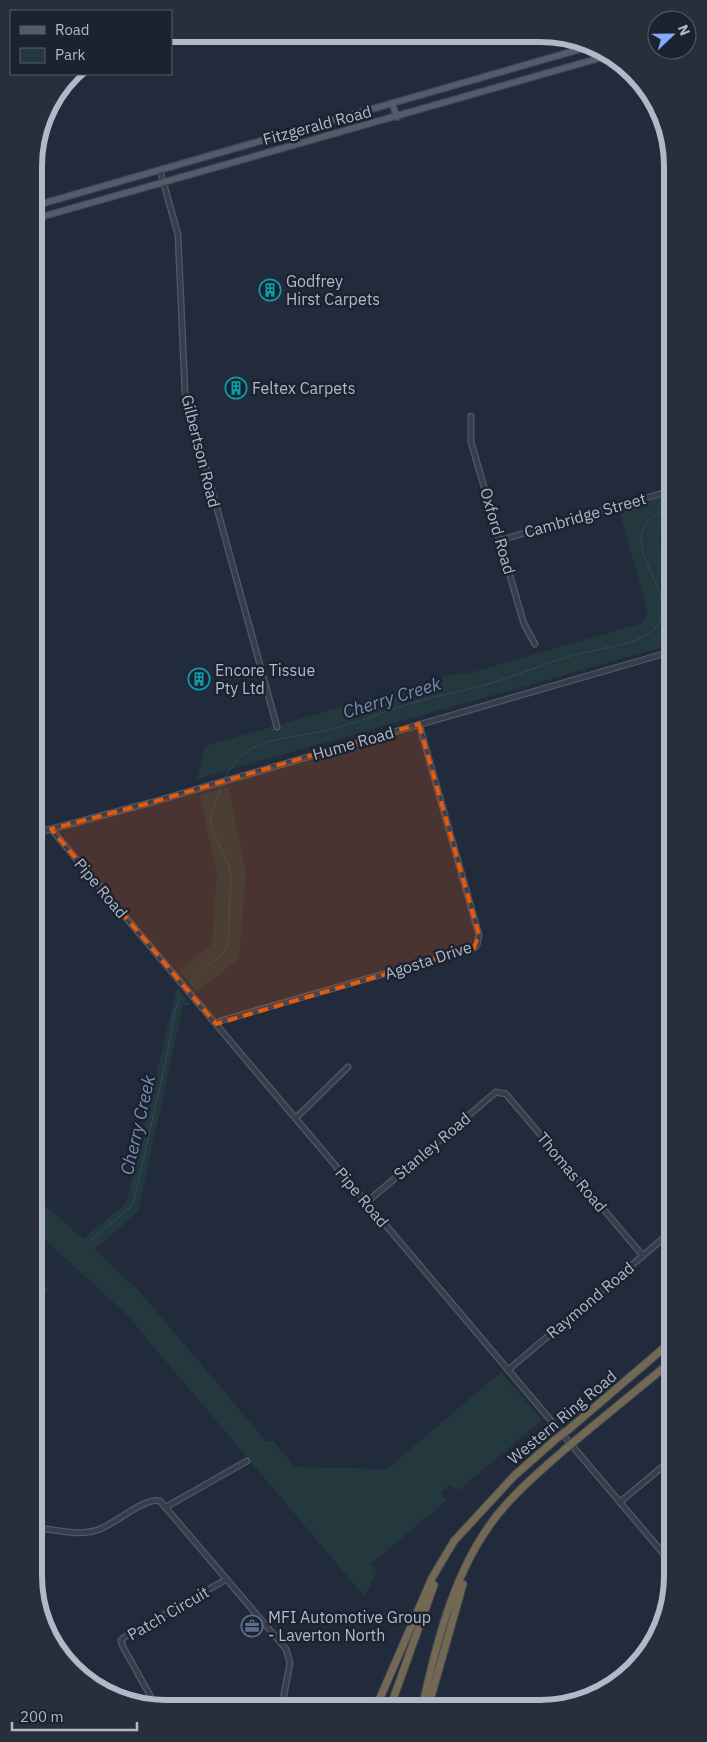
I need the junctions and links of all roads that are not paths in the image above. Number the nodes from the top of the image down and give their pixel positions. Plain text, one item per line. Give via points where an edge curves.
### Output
1 (580, 49) edge
2 (600, 58) edge
3 (392, 103) junction
4 (397, 117) junction
5 (160, 170) junction
6 (164, 181) junction
7 (43, 203) edge
8 (43, 216) edge
9 (471, 416) dead end
10 (664, 493) edge
11 (501, 540) junction
12 (535, 644) dead end
13 (664, 654) edge
14 (419, 724) junction
15 (277, 727) dead end
16 (51, 829) junction
17 (43, 831) edge
18 (216, 1024) junction
19 (348, 1067) dead end
20 (499, 1092) joint
21 (296, 1118) junction
22 (366, 1202) junction
23 (664, 1238) edge
24 (643, 1256) junction
25 (664, 1348) edge
26 (664, 1368) edge
27 (508, 1370) junction
28 (247, 1461) dead end
29 (664, 1465) edge
30 (620, 1502) junction
31 (166, 1507) junction
32 (474, 1519) junction
33 (42, 1528) edge
34 (487, 1529) junction
35 (664, 1554) edge
36 (227, 1579) junction
37 (152, 1698) edge
38 (283, 1700) edge
39 (380, 1700) edge
40 (393, 1700) edge
41 (424, 1700) edge
42 (430, 1700) edge

1 - 3 main road, Fitzgerald Road
2 - 4 main road, Fitzgerald Road
3 - 4 main road
3 - 5 main road, Fitzgerald Road
4 - 6 main road, Fitzgerald Road
5 - 6 street, Gilbertson Road
5 - 7 main road, Fitzgerald Road
6 - 8 main road, Fitzgerald Road
6 - 15 street, Gilbertson Road via 178,236 185,392
9 - 11 street, Oxford Road via 471,442
10 - 11 street, Cambridge Street
11 - 12 street, Oxford Road via 524,624
13 - 14 street, Hume Road
14 - 16 street, Hume Road
14 - 18 street, Agosta Drive via 479,935 477,945
16 - 17 street, Hume Road
16 - 18 street, Pipe Road
18 - 21 street, Pipe Road
19 - 21 street
20 - 22 street, Stanley Road
20 - 24 street, Thomas Road via 506,1094
21 - 22 street, Pipe Road
22 - 27 street, Pipe Road
23 - 24 street, Raymond Road
24 - 27 street, Raymond Road
25 - 32 highway, Western Ring Road, bridge via 514,1476
26 - 34 highway, Western Ring Road, bridge via 564,1450 525,1486
27 - 30 street, Pipe Road
28 - 31 street
29 - 30 street
30 - 35 street, Pipe Road
31 - 33 street via 153,1500 100,1530 80,1533
31 - 36 street, Patch Circuit
32 - 39 highway via 454,1541 432,1578
32 - 40 highway via 436,1581
34 - 41 highway via 459,1581
34 - 42 highway via 463,1583
36 - 37 street, Patch Circuit via 121,1640
36 - 38 street, Patch Circuit via 286,1649 289,1656

